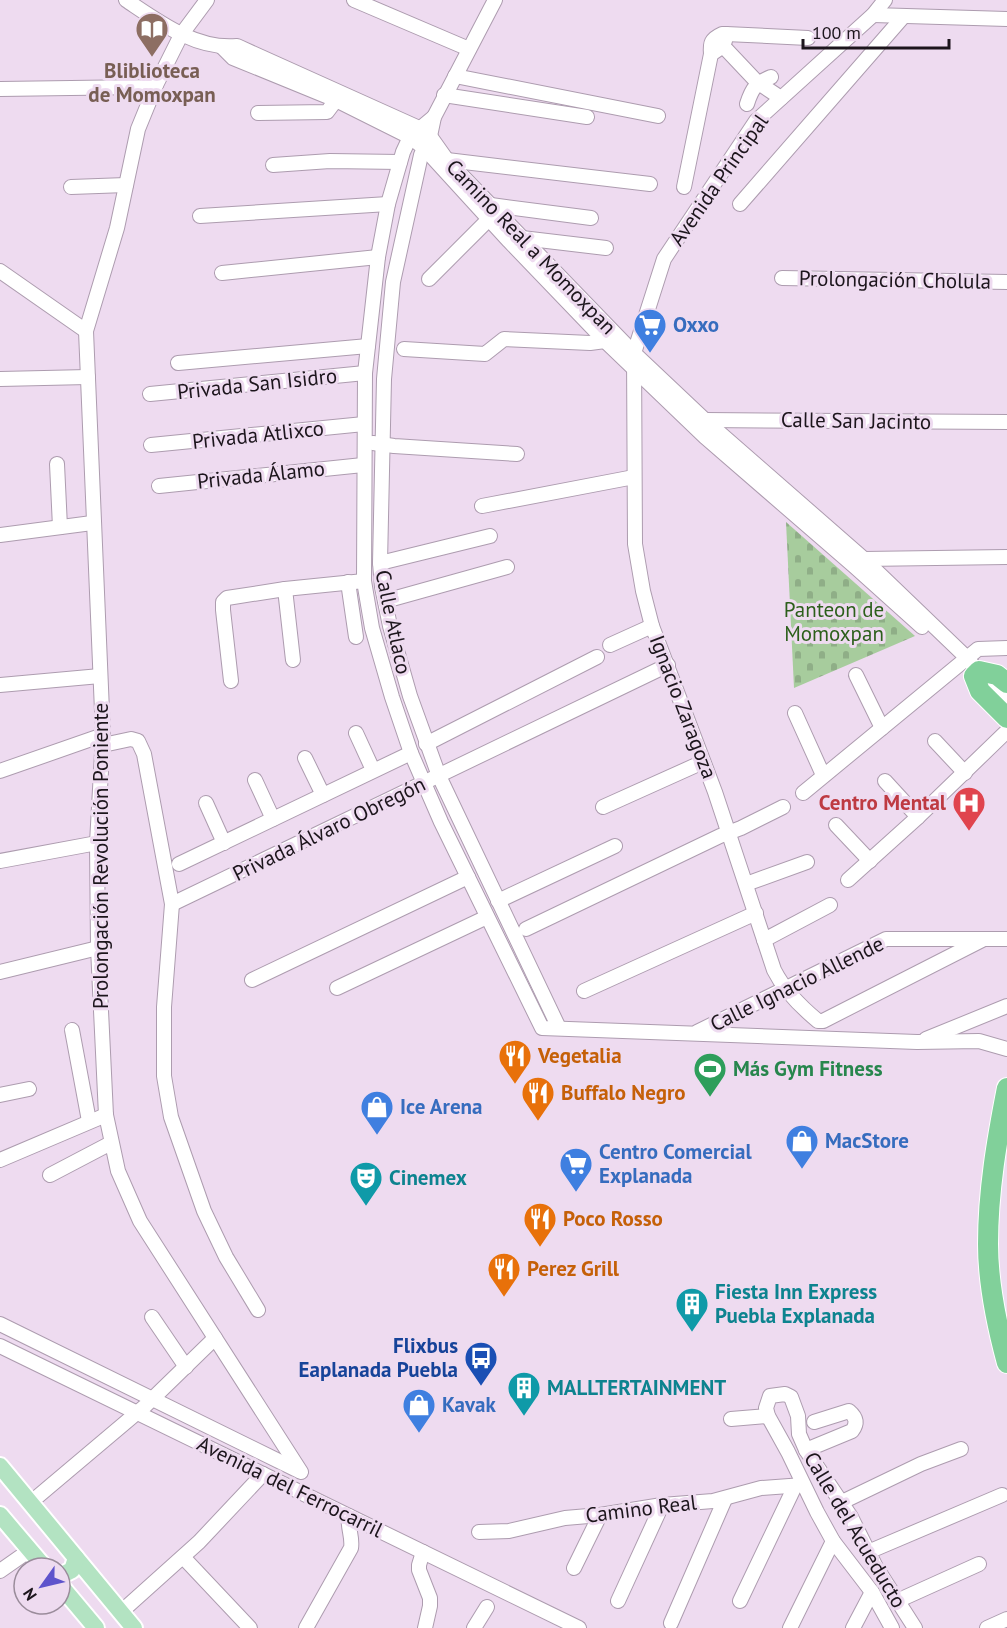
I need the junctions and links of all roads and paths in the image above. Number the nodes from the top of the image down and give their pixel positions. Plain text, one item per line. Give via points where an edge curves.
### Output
1 (126, 0) edge
2 (207, 0) edge
3 (354, 0) edge
4 (495, 0) edge
5 (885, 0) edge
6 (873, 15) junction
7 (903, 17) junction
8 (1007, 19) edge
9 (182, 35) junction
10 (808, 38) dead end
11 (725, 40) junction
12 (222, 47) junction
13 (470, 49) junction
14 (454, 76) junction
15 (765, 82) junction
16 (156, 85) junction
17 (0, 89) edge
18 (444, 95) junction
19 (781, 98) junction
20 (336, 100) junction
21 (747, 104) dead end
22 (258, 113) dead end
23 (658, 116) dead end
24 (587, 117) dead end
25 (421, 137) junction
26 (447, 160) junction
27 (400, 162) junction
28 (273, 165) dead end
29 (650, 184) dead end
30 (126, 185) junction
31 (71, 187) dead end
32 (684, 187) dead end
33 (388, 204) junction
34 (740, 204) dead end
35 (490, 212) junction
36 (200, 216) dead end
37 (591, 218) dead end
38 (516, 238) junction
39 (606, 248) dead end
40 (378, 257) junction
41 (0, 271) edge
42 (222, 273) dead end
43 (782, 278) dead end
44 (429, 279) dead end
45 (376, 281) junction
46 (393, 282) junction
47 (1007, 282) edge
48 (86, 331) junction
49 (605, 341) junction
50 (368, 346) junction
51 (404, 349) dead end
52 (633, 353) junction
53 (178, 363) dead end
54 (633, 368) junction
55 (365, 373) junction
56 (88, 377) junction
57 (0, 379) edge
58 (150, 394) dead end
59 (705, 420) junction
60 (1007, 422) edge
61 (364, 424) junction
62 (364, 441) junction
63 (151, 445) dead end
64 (381, 445) junction
65 (517, 454) dead end
66 (57, 464) dead end
67 (363, 465) junction
68 (634, 477) junction
69 (159, 486) dead end
70 (482, 506) dead end
71 (92, 523) junction
72 (60, 527) junction
73 (0, 535) edge
74 (490, 536) dead end
75 (1007, 557) edge
76 (859, 562) junction
77 (380, 564) junction
78 (507, 567) dead end
79 (364, 581) junction
80 (348, 582) junction
81 (285, 589) junction
82 (385, 602) junction
83 (390, 626) junction
84 (652, 626) junction
85 (372, 628) junction
86 (356, 637) dead end
87 (610, 645) dead end
88 (1007, 648) edge
89 (597, 657) dead end
90 (292, 660) dead end
91 (668, 665) junction
92 (973, 670) junction
93 (855, 675) dead end
94 (100, 676) junction
95 (231, 681) dead end
96 (1007, 683) edge
97 (0, 685) edge
98 (1007, 700) edge
99 (795, 713) dead end
100 (1007, 718) edge
101 (882, 728) junction
102 (1007, 731) edge
103 (356, 733) dead end
104 (103, 740) junction
105 (935, 741) dead end
106 (426, 744) junction
107 (411, 753) junction
108 (305, 758) dead end
109 (704, 762) junction
110 (373, 770) junction
111 (0, 771) edge
112 (965, 773) junction
113 (823, 775) junction
114 (439, 776) junction
115 (255, 780) dead end
116 (885, 781) dead end
117 (423, 783) junction
118 (803, 793) dead end
119 (323, 795) junction
120 (206, 803) dead end
121 (603, 807) dead end
122 (783, 807) dead end
123 (918, 817) junction
124 (273, 819) junction
125 (836, 825) dead end
126 (729, 832) junction
127 (97, 843) junction
128 (224, 843) junction
129 (615, 846) dead end
130 (0, 861) edge
131 (870, 861) junction
132 (807, 862) dead end
133 (180, 864) dead end
134 (468, 877) junction
135 (848, 880) dead end
136 (746, 884) junction
137 (498, 901) junction
138 (172, 904) junction
139 (830, 905) dead end
140 (756, 913) junction
141 (508, 921) junction
142 (489, 923) junction
143 (526, 929) dead end
144 (1007, 939) edge
145 (764, 940) junction
146 (982, 940) junction
147 (98, 948) junction
148 (0, 972) edge
149 (252, 980) dead end
150 (337, 988) dead end
151 (785, 988) junction
152 (585, 991) dead end
153 (1007, 1006) edge
154 (559, 1028) junction
155 (72, 1030) dead end
156 (696, 1033) junction
157 (917, 1042) junction
158 (1007, 1049) edge
159 (1007, 1088) edge
160 (29, 1089) dead end
161 (0, 1095) edge
162 (106, 1115) junction
163 (89, 1121) junction
164 (111, 1143) junction
165 (0, 1161) edge
166 (50, 1175) dead end
167 (258, 1310) dead end
168 (152, 1317) dead end
169 (0, 1324) edge
170 (215, 1338) junction
171 (0, 1346) edge
172 (1007, 1363) edge
173 (186, 1367) junction
174 (152, 1399) junction
175 (137, 1413) junction
176 (768, 1416) junction
177 (731, 1419) dead end
178 (814, 1422) dead end
179 (961, 1449) dead end
180 (806, 1450) junction
181 (0, 1466) edge
182 (301, 1472) joint
183 (263, 1474) junction
184 (799, 1485) junction
185 (1002, 1495) dead end
186 (725, 1499) junction
187 (842, 1502) junction
188 (30, 1503) junction
189 (662, 1505) junction
190 (0, 1515) edge
191 (600, 1515) junction
192 (349, 1516) junction
193 (479, 1532) dead end
194 (833, 1541) junction
195 (30, 1550) junction
196 (423, 1552) junction
197 (868, 1552) junction
198 (35, 1556) edge
199 (183, 1557) junction
200 (76, 1558) junction
201 (979, 1564) dead end
202 (876, 1567) junction
203 (574, 1568) dead end
204 (72, 1570) edge
205 (0, 1571) edge
206 (860, 1575) junction
207 (104, 1592) junction
208 (872, 1592) junction
209 (72, 1600) edge
210 (618, 1601) dead end
211 (740, 1601) dead end
212 (897, 1601) junction
213 (487, 1607) dead end
214 (121, 1612) junction
215 (83, 1613) junction
216 (1007, 1620) edge
217 (671, 1623) dead end
218 (96, 1628) edge
219 (134, 1628) edge
220 (250, 1628) edge
221 (306, 1628) edge
222 (425, 1628) edge
223 (474, 1628) edge
224 (579, 1628) edge
225 (790, 1628) edge
226 (853, 1628) edge
227 (892, 1628) edge
228 (915, 1628) edge
229 (987, 1628) edge

1 - 9 street, Camino Real a Momoxpan
2 - 9 street, Prolongación Revolución Poniente
3 - 13 street
4 - 13 street
5 - 6 street, Avenida Principal
6 - 7 street
6 - 19 street, Avenida Principal
7 - 8 street
7 - 34 street
9 - 12 street, Camino Real a Momoxpan
9 - 16 street, Prolongación Revolución Poniente
10 - 11 street
11 - 15 street
11 - 32 street via 711,54
12 - 20 street, Camino Real a Momoxpan via 233,58
12 - 25 street, Camino Real a Momoxpan via 237,46
13 - 14 street
14 - 18 street
14 - 23 street
15 - 19 street
15 - 21 street via 751,91
16 - 17 street
16 - 30 street, Prolongación Revolución Poniente via 138,129
18 - 24 street
18 - 25 street
19 - 52 street, Avenida Principal via 756,121 664,259
20 - 22 street via 327,112
20 - 25 street, Camino Real a Momoxpan
25 - 26 street, Camino Real a Momoxpan
25 - 27 street, Calle Atlaco
25 - 35 street, Camino Real a Momoxpan
25 - 46 street, Calle Atlaco
26 - 29 street
26 - 35 street, Camino Real a Momoxpan
27 - 28 street
27 - 33 street, Calle Atlaco
30 - 31 street
30 - 48 street, Prolongación Revolución Poniente
33 - 36 street
33 - 40 street, Calle Atlaco
35 - 37 street
35 - 38 street, Camino Real a Momoxpan
35 - 44 street
38 - 39 street
38 - 49 street, Camino Real a Momoxpan
38 - 52 street, Camino Real a Momoxpan
40 - 42 street
40 - 45 street, Calle Atlaco
41 - 48 street
43 - 47 street, Prolongación Cholula
45 - 46 street
45 - 50 street, Calle Atlaco
46 - 64 street, Calle Atlaco
48 - 56 street, Prolongación Revolución Poniente
49 - 51 street via 504,339 485,354
49 - 54 street, Camino Real a Momoxpan
50 - 53 street
50 - 55 street, Calle Atlaco
52 - 54 street, Avenida Principal
52 - 59 street, Camino Real a Momoxpan
54 - 68 street, Ignacio Zaragoza
54 - 76 street, Camino Real a Momoxpan via 705,437
55 - 58 street, Privada San Isidro
55 - 61 street, Calle Atlaco
56 - 57 street
56 - 71 street, Prolongación Revolución Poniente
59 - 60 street, Calle San Jacinto
59 - 76 street, Camino Real a Momoxpan
61 - 62 street, Calle Atlaco
61 - 63 street, Privada Atlixco
62 - 64 street
62 - 67 street, Calle Atlaco
64 - 65 street
64 - 77 street, Calle Atlaco
66 - 72 street
67 - 69 street, Privada Álamo
67 - 79 street, Calle Atlaco
68 - 70 street
68 - 84 street, Ignacio Zaragoza via 635,544
71 - 72 street
71 - 94 street, Prolongación Revolución Poniente
72 - 73 street
74 - 77 street
75 - 76 street
76 - 92 street, Camino Real a Momoxpan
77 - 82 street, Calle Atlaco
78 - 82 street
79 - 80 street
79 - 85 street, Calle Atlaco
80 - 81 street
80 - 86 street
81 - 90 street
81 - 95 street via 231,596 223,602
82 - 83 street, Calle Atlaco
83 - 85 street
83 - 106 street, Calle Atlaco
84 - 87 street
84 - 91 street, Ignacio Zaragoza
85 - 107 street, Calle Atlaco
88 - 92 street via 978,649
89 - 106 street
91 - 109 street, Ignacio Zaragoza
91 - 114 street, Privada Álvaro Obregón
92 - 96 highway via 997,675
92 - 98 street, Camino Real a Momoxpan
92 - 100 highway via 980,691
92 - 101 street
93 - 101 street
94 - 97 street
94 - 104 street, Prolongación Revolución Poniente
99 - 113 street
101 - 113 street
102 - 112 street
103 - 110 street
104 - 111 street
104 - 127 street, Prolongación Revolución Poniente
104 - 138 street via 131,739 141,747
105 - 112 street
106 - 114 street, Calle Atlaco
107 - 110 street
107 - 117 street, Calle Atlaco
108 - 119 street
109 - 121 street
109 - 126 street, Ignacio Zaragoza
110 - 119 street
112 - 123 street
113 - 118 street
114 - 117 street, Privada Álvaro Obregón
114 - 137 street, Calle Atlaco
115 - 124 street
116 - 123 street
117 - 134 street, Calle Atlaco
117 - 138 street, Privada Álvaro Obregón
119 - 124 street
120 - 128 street
122 - 126 street
123 - 131 street
124 - 128 street
125 - 131 street
126 - 136 street, Ignacio Zaragoza
126 - 143 street
127 - 130 street
127 - 147 street, Prolongación Revolución Poniente
128 - 133 street
129 - 137 street
131 - 135 street
132 - 136 street
134 - 142 street, Calle Atlaco
134 - 149 street
136 - 140 street, Ignacio Zaragoza
137 - 141 street, Calle Atlaco
138 - 167 street via 164,1007 164,1076 171,1117 204,1211
139 - 145 street
140 - 145 street, Ignacio Zaragoza
140 - 152 street
141 - 142 street
141 - 154 street, Calle Atlaco
142 - 150 street
142 - 154 street, Calle Atlaco via 542,1028
144 - 146 street, Calle Ignacio Allende
145 - 151 street, Ignacio Zaragoza
146 - 151 street, Calle Ignacio Allende via 886,939
146 - 151 street, Ignacio Zaragoza via 823,1021 818,1021
147 - 148 street
147 - 162 street, Prolongación Revolución Poniente
151 - 156 street, Calle Ignacio Allende
153 - 157 street
154 - 156 street
155 - 163 street
156 - 157 street
157 - 158 street via 979,1041
159 - 172 highway via 988,1216 996,1311
160 - 161 street
162 - 163 street
162 - 164 street, Prolongación Revolución Poniente
163 - 165 street
164 - 166 street
164 - 170 street, Prolongación Revolución Poniente via 118,1171 140,1221
168 - 173 street
169 - 174 street, Avenida del Ferrocarril
170 - 173 street
170 - 182 street, Prolongación Revolución Poniente
171 - 175 street, Avenida del Ferrocarril
173 - 174 street
174 - 175 street
174 - 182 street, Avenida del Ferrocarril
175 - 183 street, Avenida del Ferrocarril
175 - 188 street
176 - 177 street
176 - 180 street, Calle del Acueducto via 770,1396 791,1397
176 - 184 street, Calle del Acueducto via 788,1452
178 - 180 street via 849,1411 856,1420 852,1431
179 - 187 street
180 - 187 street, Calle del Acueducto
181 - 188 main road
183 - 192 street, Avenida del Ferrocarril
183 - 199 street
184 - 186 street, Camino Real via 761,1488
184 - 194 street, Calle del Acueducto
184 - 211 street
185 - 197 street
186 - 189 street, Camino Real
186 - 217 street
187 - 197 street, Calle del Acueducto
188 - 200 main road
189 - 191 street, Camino Real
189 - 210 street
190 - 195 main road
191 - 193 street, Camino Real via 548,1521 509,1532
191 - 203 street
192 - 196 street, Avenida del Ferrocarril
192 - 221 street via 351,1548
194 - 206 street, Calle del Acueducto
194 - 225 street
195 - 198 main road
195 - 205 street
196 - 222 street via 418,1565 430,1602
196 - 224 street, Avenida del Ferrocarril
197 - 202 street, Calle del Acueducto
199 - 214 street
199 - 220 street
200 - 204 main road
200 - 207 main road
201 - 212 street
202 - 206 street
202 - 212 street, Calle del Acueducto
206 - 208 street, Calle del Acueducto
207 - 214 main road
207 - 215 main road via 86,1596
208 - 226 street
208 - 227 street, Calle del Acueducto
209 - 215 main road
212 - 228 street, Calle del Acueducto
213 - 223 street
214 - 219 main road
215 - 218 main road
216 - 229 street

